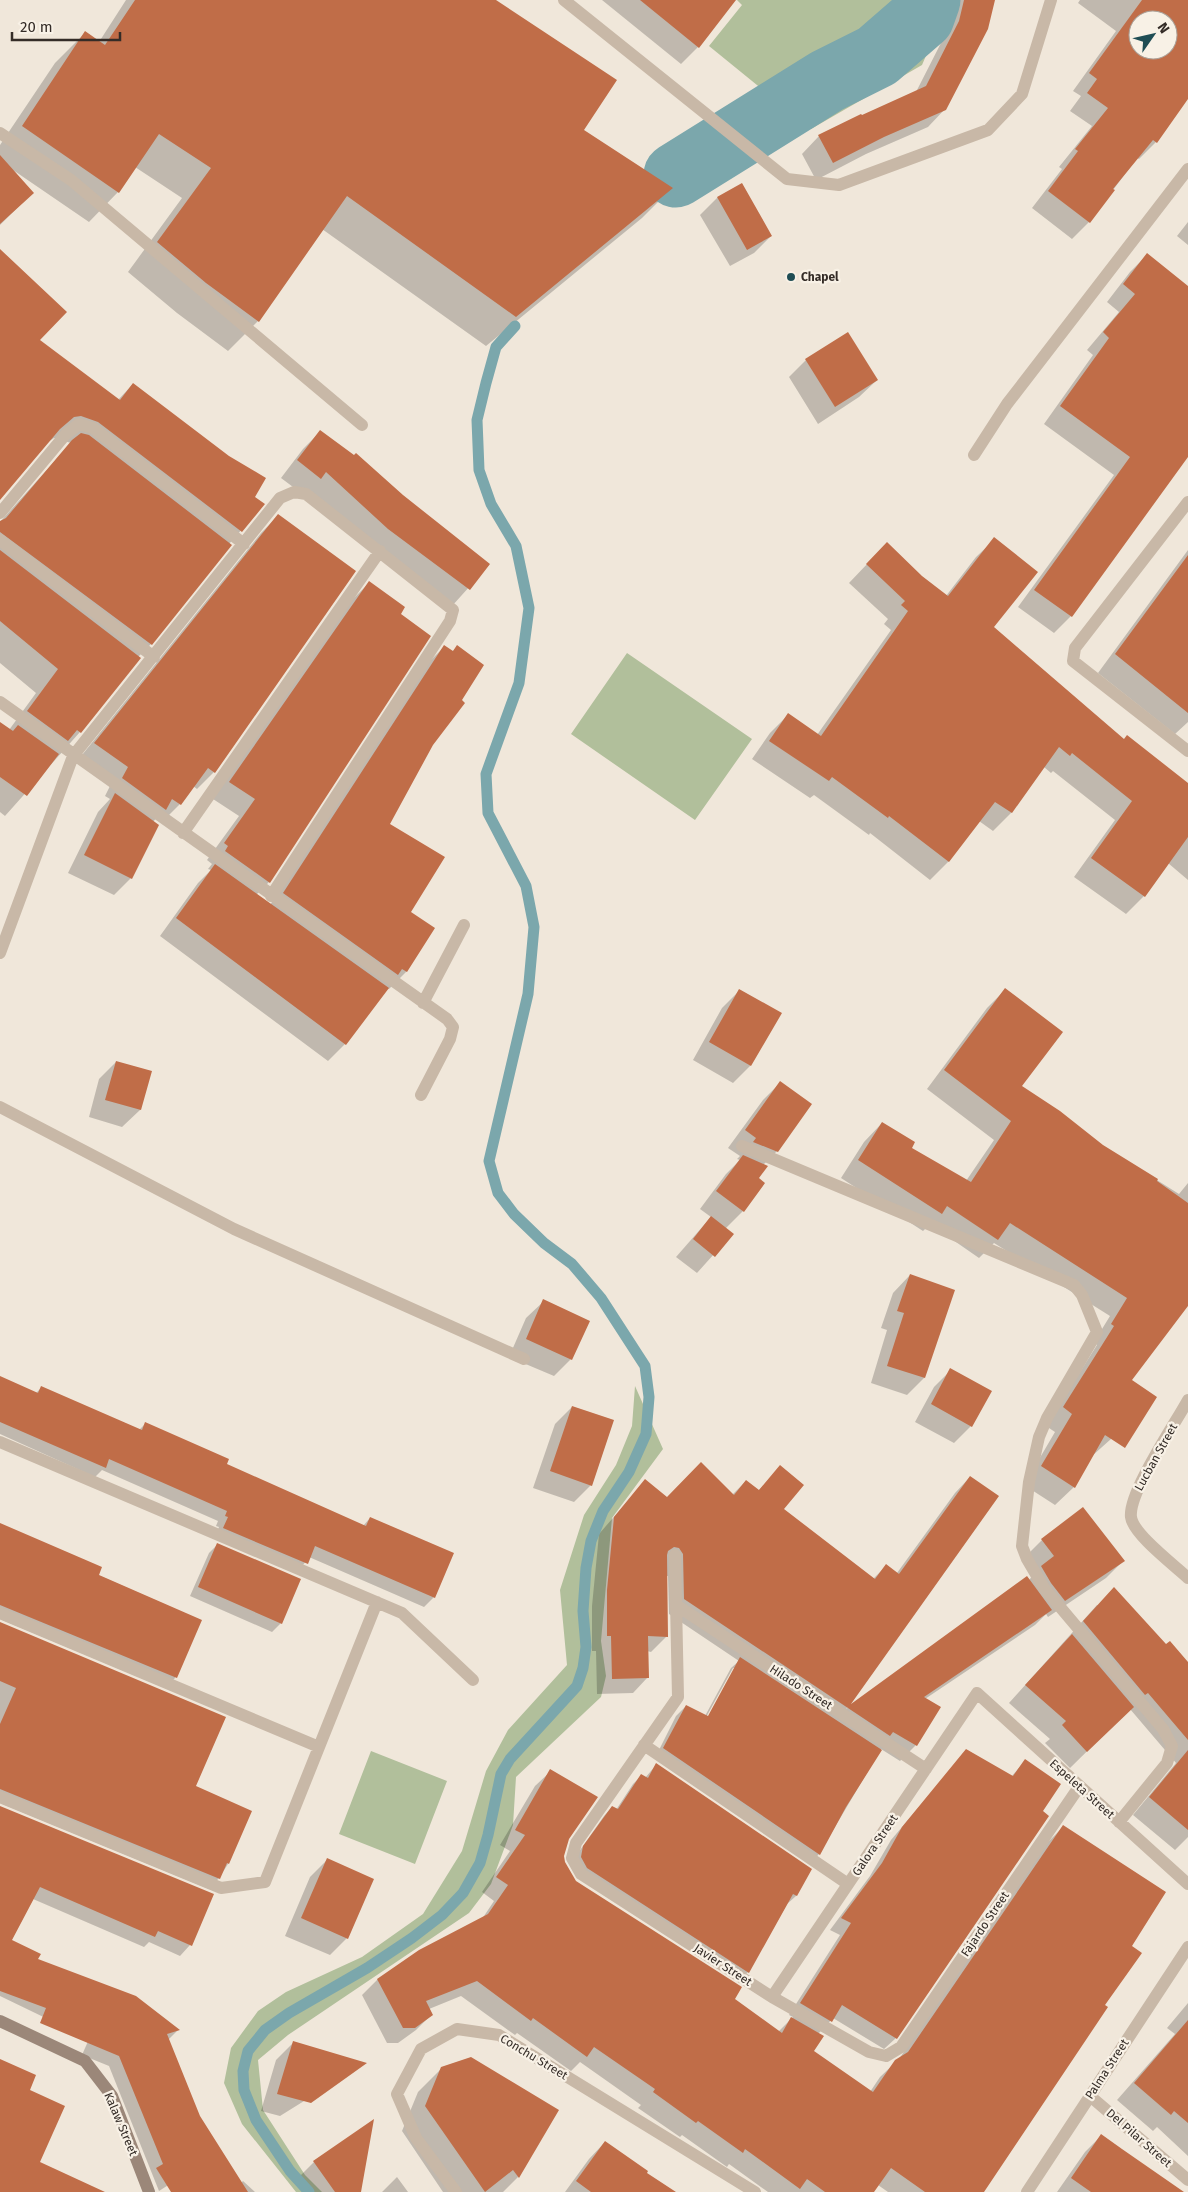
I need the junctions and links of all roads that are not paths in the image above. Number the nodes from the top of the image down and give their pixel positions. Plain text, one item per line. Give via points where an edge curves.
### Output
1 (564, 0) edge
2 (1051, 0) edge
3 (0, 133) edge
4 (1188, 169) edge
5 (362, 426) dead end
6 (974, 455) dead end
7 (1188, 502) edge
8 (0, 513) edge
9 (0, 540) edge
10 (244, 544) junction
11 (380, 551) junction
12 (154, 657) junction
13 (0, 702) edge
14 (1188, 751) edge
15 (73, 756) junction
16 (183, 834) junction
17 (271, 896) junction
18 (464, 925) dead end
19 (0, 953) edge
20 (423, 1003) junction
21 (421, 1095) dead end
22 (0, 1107) edge
23 (742, 1146) dead end
24 (524, 1359) dead end
25 (1188, 1400) edge
26 (0, 1442) edge
27 (675, 1555) dead end
28 (1188, 1578) edge
29 (377, 1602) junction
30 (676, 1605) junction
31 (0, 1613) edge
32 (473, 1680) dead end
33 (977, 1693) joint
34 (644, 1745) junction
35 (319, 1747) junction
36 (926, 1768) junction
37 (1079, 1787) junction
38 (0, 1797) edge
39 (1119, 1822) junction
40 (848, 1884) junction
41 (1188, 1884) edge
42 (1188, 1947) edge
43 (772, 1997) junction
44 (0, 2021) edge
45 (886, 2056) joint
46 (1090, 2096) junction
47 (1188, 2180) edge
48 (149, 2192) edge
49 (456, 2192) edge
50 (755, 2192) edge
51 (1027, 2192) edge

1 - 2 street via 787,179 839,185 988,130 1022,94
3 - 5 street via 71,180
4 - 6 street via 1007,404
7 - 14 street via 1075,648 1073,661
8 - 10 street via 66,434 80,424 93,428
9 - 12 street
10 - 11 street via 280,498 294,492 306,494
10 - 12 street
11 - 16 street
11 - 17 street via 443,600 452,610 450,620
12 - 15 street
13 - 15 street
15 - 16 street
15 - 19 street
16 - 17 street
17 - 20 street
18 - 20 street
20 - 21 street via 453,1027
22 - 24 street via 234,1229
23 - 39 street via 1074,1285 1082,1295 1097,1332 1039,1437 1029,1482 1022,1546 1044,1588 1163,1729 1172,1746 1167,1764
25 - 28 street, Lucban Street via 1134,1495 1131,1517 1143,1538
26 - 29 street
27 - 30 street
29 - 32 street via 402,1613
29 - 35 street
30 - 34 street via 678,1696
30 - 36 street, Hilado Street
31 - 35 street
33 - 36 street, Galora Street
33 - 37 street, Espeleta Street
34 - 40 street
34 - 43 street, Javier Street via 576,1843 572,1858 582,1874
35 - 38 street via 265,1882 221,1888
36 - 40 street, Galora Street
37 - 39 street, Espeleta Street
37 - 45 street, Fajardo Street via 901,2046
39 - 41 street, Espeleta Street
40 - 43 street, Galora Street
42 - 46 street, Palma Street
43 - 45 street, Javier Street via 869,2052
44 - 48 main road, Kalaw Street via 85,2060 112,2096
46 - 47 street, Del Pilar Street
46 - 51 street, Palma Street
49 - 50 street, Conchu Street via 416,2138 397,2094 421,2049 457,2029 500,2035

